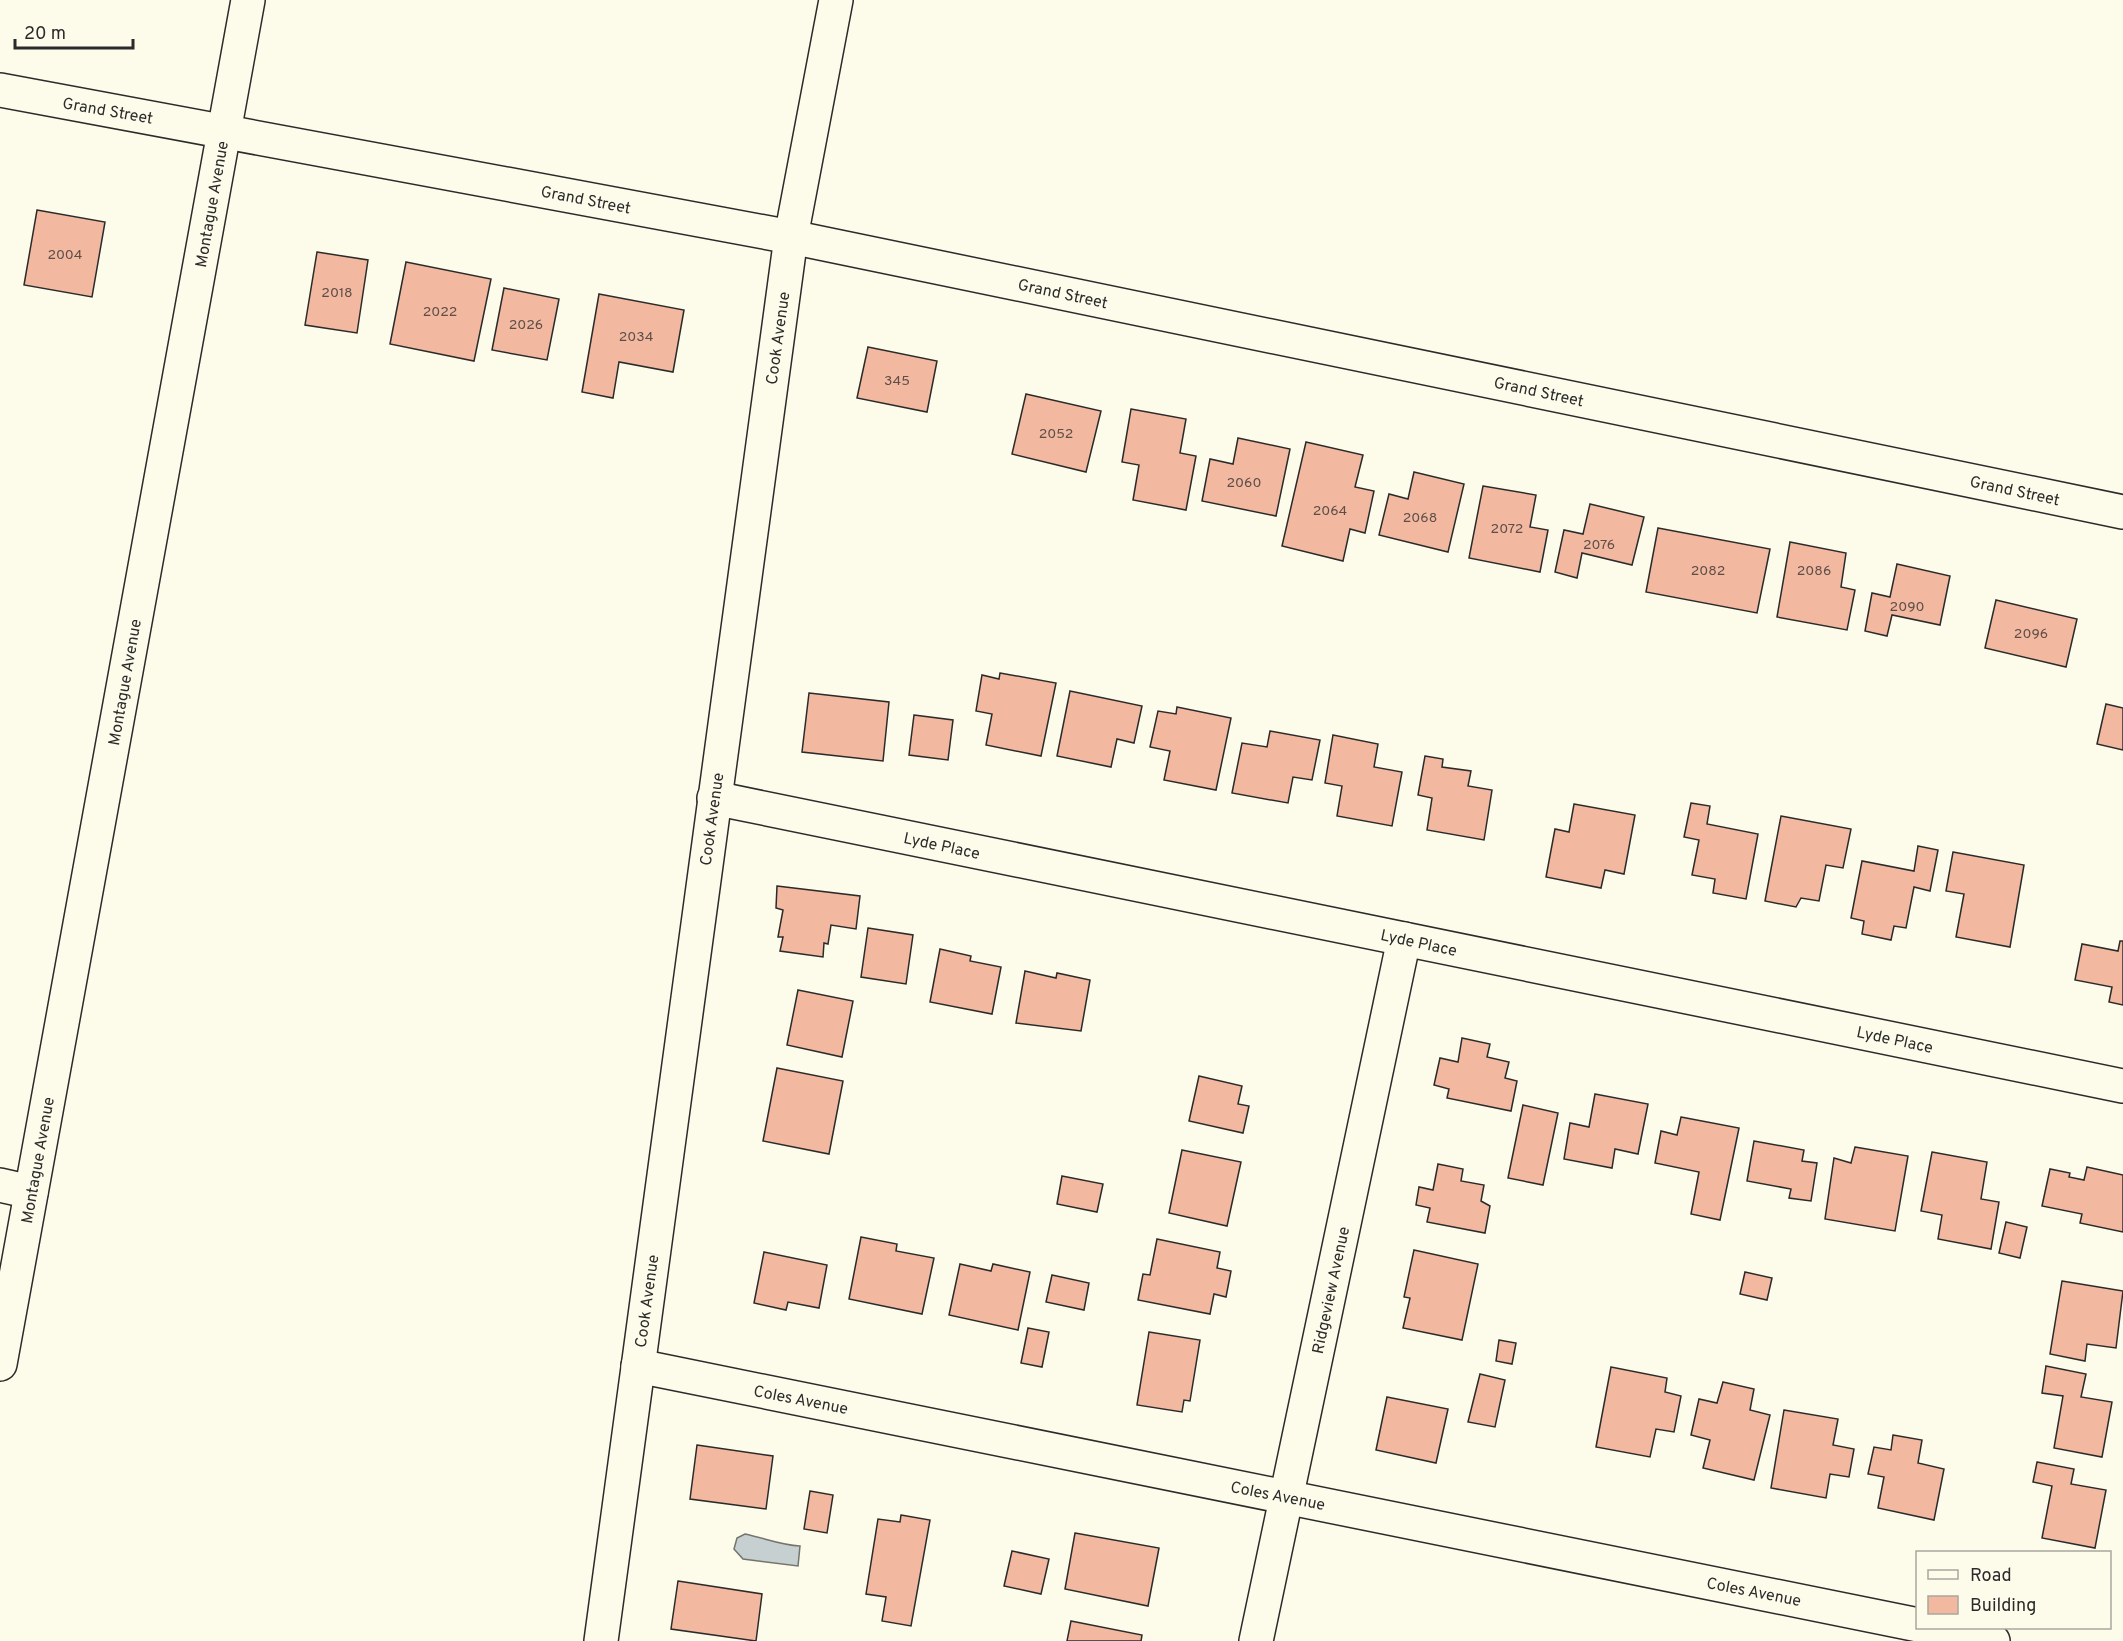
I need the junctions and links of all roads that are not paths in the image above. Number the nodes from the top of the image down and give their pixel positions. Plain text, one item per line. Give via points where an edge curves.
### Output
1 (248, 0) edge
2 (836, 0) edge
3 (0, 90) edge
4 (224, 132) junction
5 (791, 237) junction
6 (2123, 512) edge
7 (714, 798) junction
8 (1404, 939) junction
9 (2123, 1086) edge
10 (0, 1185) edge
11 (31, 1192) junction
12 (0, 1365) edge
13 (638, 1366) junction
14 (1286, 1497) junction
15 (1916, 1625) edge
16 (1935, 1629) edge
17 (601, 1641) edge
18 (1256, 1641) edge
19 (1993, 1641) edge

1 - 4 street, Montague Avenue
2 - 5 street, Cook Avenue
3 - 4 street, Grand Street
4 - 5 street, Grand Street
4 - 11 street, Montague Avenue
5 - 6 street, Grand Street
5 - 7 street, Cook Avenue
7 - 8 street, Lyde Place
7 - 13 street, Cook Avenue
8 - 9 street, Lyde Place
8 - 14 street, Ridgeview Avenue
10 - 11 street
11 - 12 street, Montague Avenue
13 - 14 street, Coles Avenue
13 - 17 street, Cook Avenue
14 - 15 street, Coles Avenue
14 - 18 street, Ridgeview Avenue
16 - 19 street

